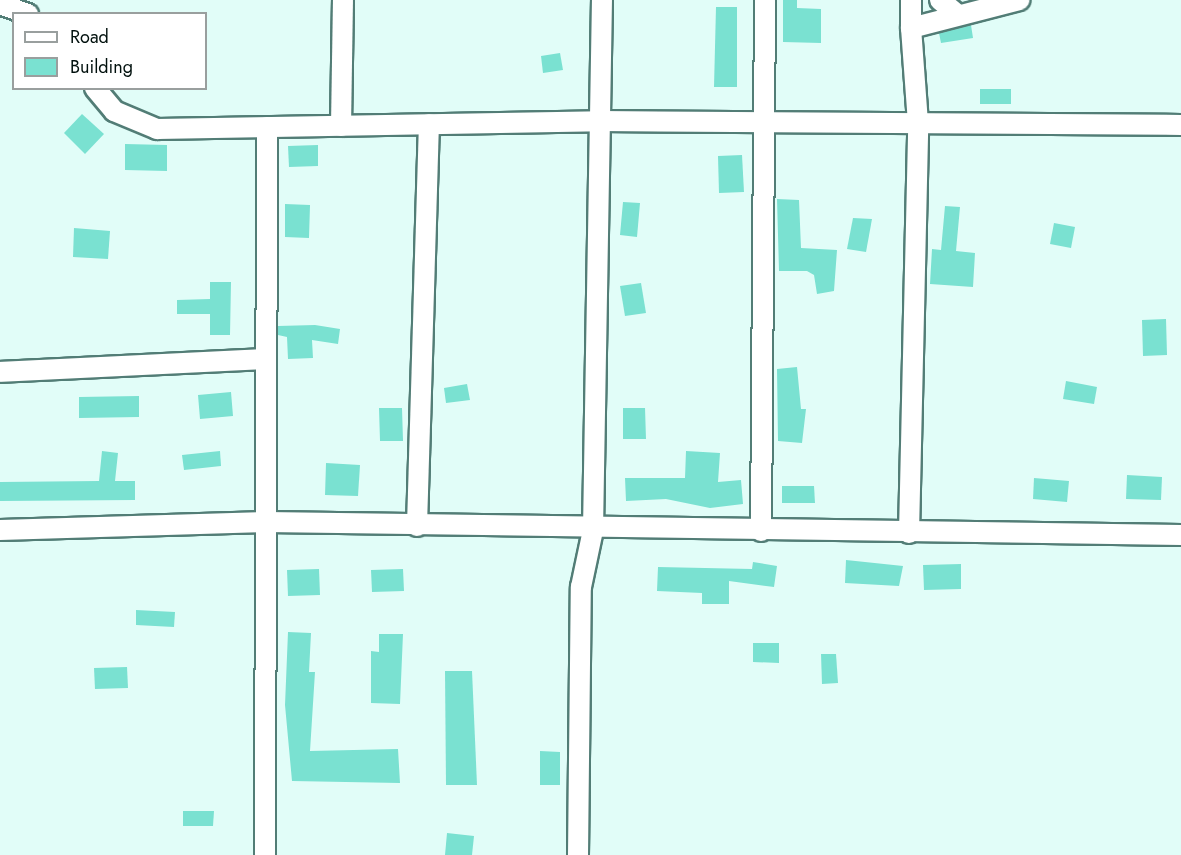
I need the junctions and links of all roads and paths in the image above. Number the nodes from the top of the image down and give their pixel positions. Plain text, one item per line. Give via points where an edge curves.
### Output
1 (343, 0) edge
2 (602, 0) edge
3 (765, 0) edge
4 (911, 0) edge
5 (940, 0) edge
6 (1019, 0) edge
7 (0, 4) edge
8 (22, 12) edge
9 (958, 15) junction
10 (911, 28) junction
11 (97, 90) edge
12 (600, 121) junction
13 (762, 122) junction
14 (918, 123) junction
15 (429, 124) junction
16 (1181, 125) edge
17 (341, 126) junction
18 (267, 127) junction
19 (266, 359) junction
20 (0, 372) edge
21 (266, 522) junction
22 (417, 526) junction
23 (0, 530) edge
24 (593, 530) junction
25 (761, 531) junction
26 (909, 532) junction
27 (1181, 536) edge
28 (265, 855) edge
29 (578, 855) edge

1 - 17 street
2 - 12 street
3 - 13 street
4 - 10 street
5 - 9 street
6 - 9 street
7 - 8 street
9 - 10 street
10 - 14 street
11 - 18 street via 114,111 157,129
12 - 13 street
12 - 15 street
12 - 24 street
13 - 14 street
13 - 25 street
14 - 16 street
14 - 26 street
15 - 17 street
15 - 22 street
17 - 18 street
18 - 19 street
19 - 20 street
19 - 21 street
21 - 22 street
21 - 23 street
21 - 28 street
22 - 24 street
24 - 25 street
24 - 29 street via 581,587
25 - 26 street
26 - 27 street

